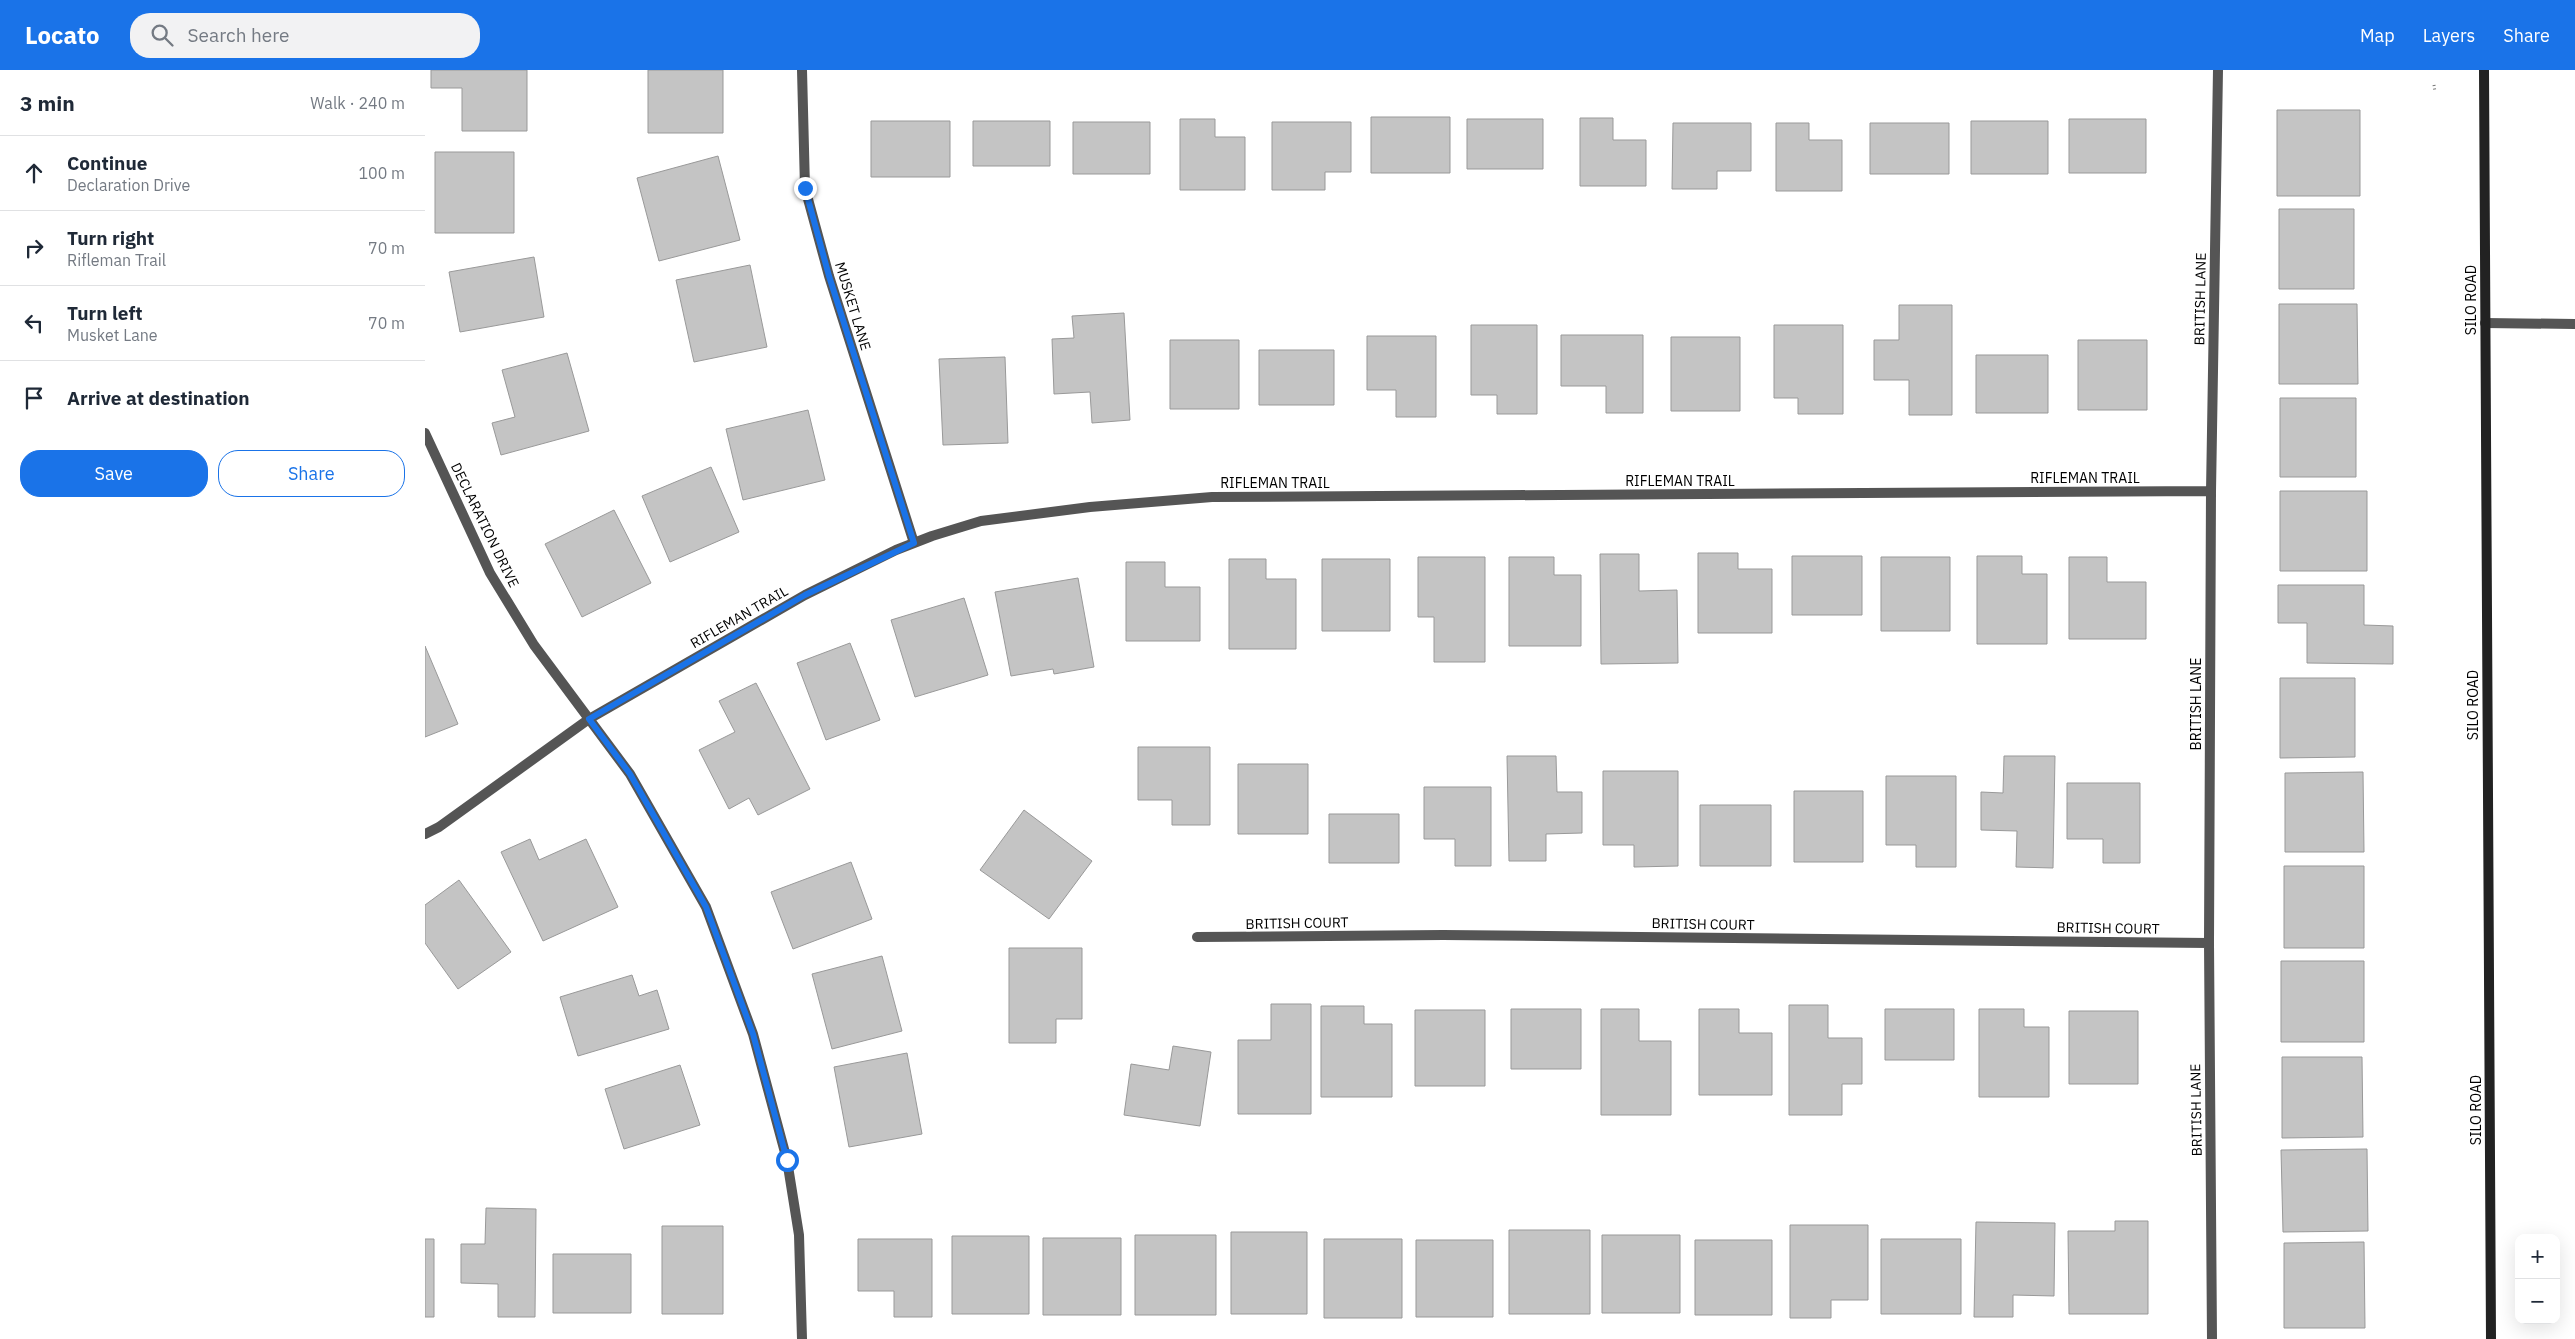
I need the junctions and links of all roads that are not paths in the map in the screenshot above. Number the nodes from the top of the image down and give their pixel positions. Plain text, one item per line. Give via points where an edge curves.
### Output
1 (802, 70) edge
2 (2218, 70) edge
3 (2484, 70) edge
4 (2485, 323) junction
5 (2575, 324) edge
6 (425, 436) edge
7 (2211, 491) junction
8 (914, 543) junction
9 (589, 719) junction
10 (425, 834) edge
11 (1197, 938) dead end
12 (2209, 942) junction
13 (802, 1339) edge
14 (2212, 1339) edge
15 (2491, 1339) edge

1 - 8 street, MUSKET LANE via 805,188 829,276
2 - 7 street, BRITISH LANE
3 - 4 street, SILO ROAD
4 - 5 street
4 - 15 street, SILO ROAD
6 - 9 street, DECLARATION DRIVE via 490,573 533,645
7 - 8 street, RIFLEMAN TRAIL via 1212,497 1091,507 981,521
7 - 12 street, BRITISH LANE
8 - 9 street, RIFLEMAN TRAIL via 805,595
9 - 10 street, RIFLEMAN TRAIL
9 - 13 street, DECLARATION DRIVE via 630,774 706,907 753,1034 787,1160 799,1235
11 - 12 street, BRITISH COURT via 1443,935
12 - 14 street, BRITISH LANE

